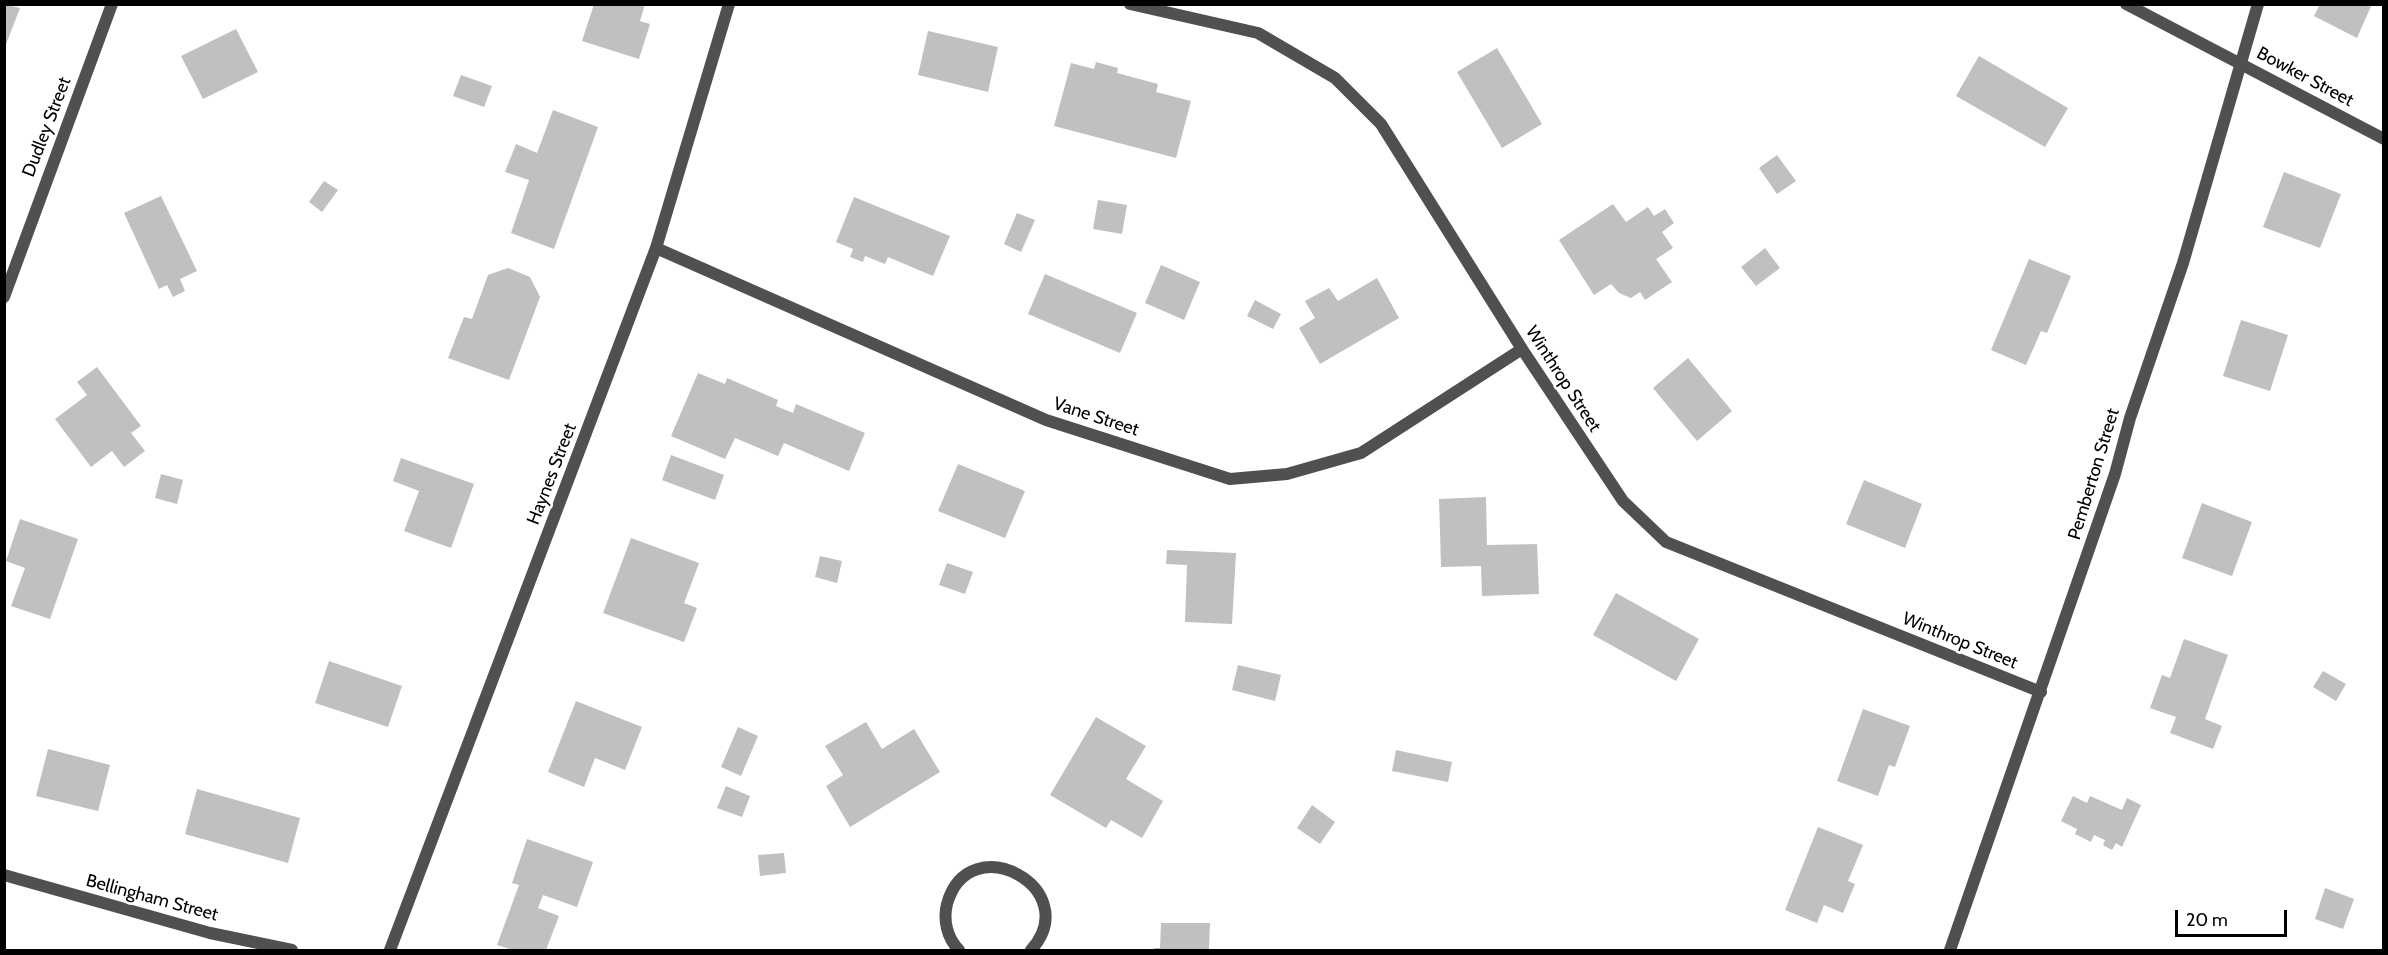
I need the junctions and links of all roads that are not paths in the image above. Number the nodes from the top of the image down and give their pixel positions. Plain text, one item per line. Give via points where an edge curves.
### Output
1 (112, 4) edge
2 (729, 4) edge
3 (1130, 4) edge
4 (2126, 4) edge
5 (2258, 4) edge
6 (2241, 64) junction
7 (2384, 139) edge
8 (656, 248) junction
9 (4, 297) edge
10 (1522, 349) junction
11 (2042, 692) junction
12 (4, 874) edge
13 (292, 951) edge
14 (390, 951) edge
15 (959, 951) edge
16 (1030, 951) edge
17 (1950, 951) edge

1 - 9 street, Dudley Street
2 - 8 street, Haynes Street
3 - 10 street, Winthrop Street via 1258,33 1335,78 1381,124
4 - 6 street, Bowker Street
5 - 6 street, Pemberton Street
6 - 7 street, Bowker Street
6 - 11 street, Pemberton Street via 2183,264
8 - 10 street, Vane Street via 1046,420 1230,479 1287,474 1361,453
8 - 14 street, Haynes Street
10 - 11 street, Winthrop Street via 1623,501 1666,542
11 - 17 street, Pemberton Street
12 - 13 street, Bellingham Street via 210,933
15 - 16 street via 946,929 945,912 950,896 966,876 988,867 1021,874 1034,885 1041,899 1045,914 1043,930

